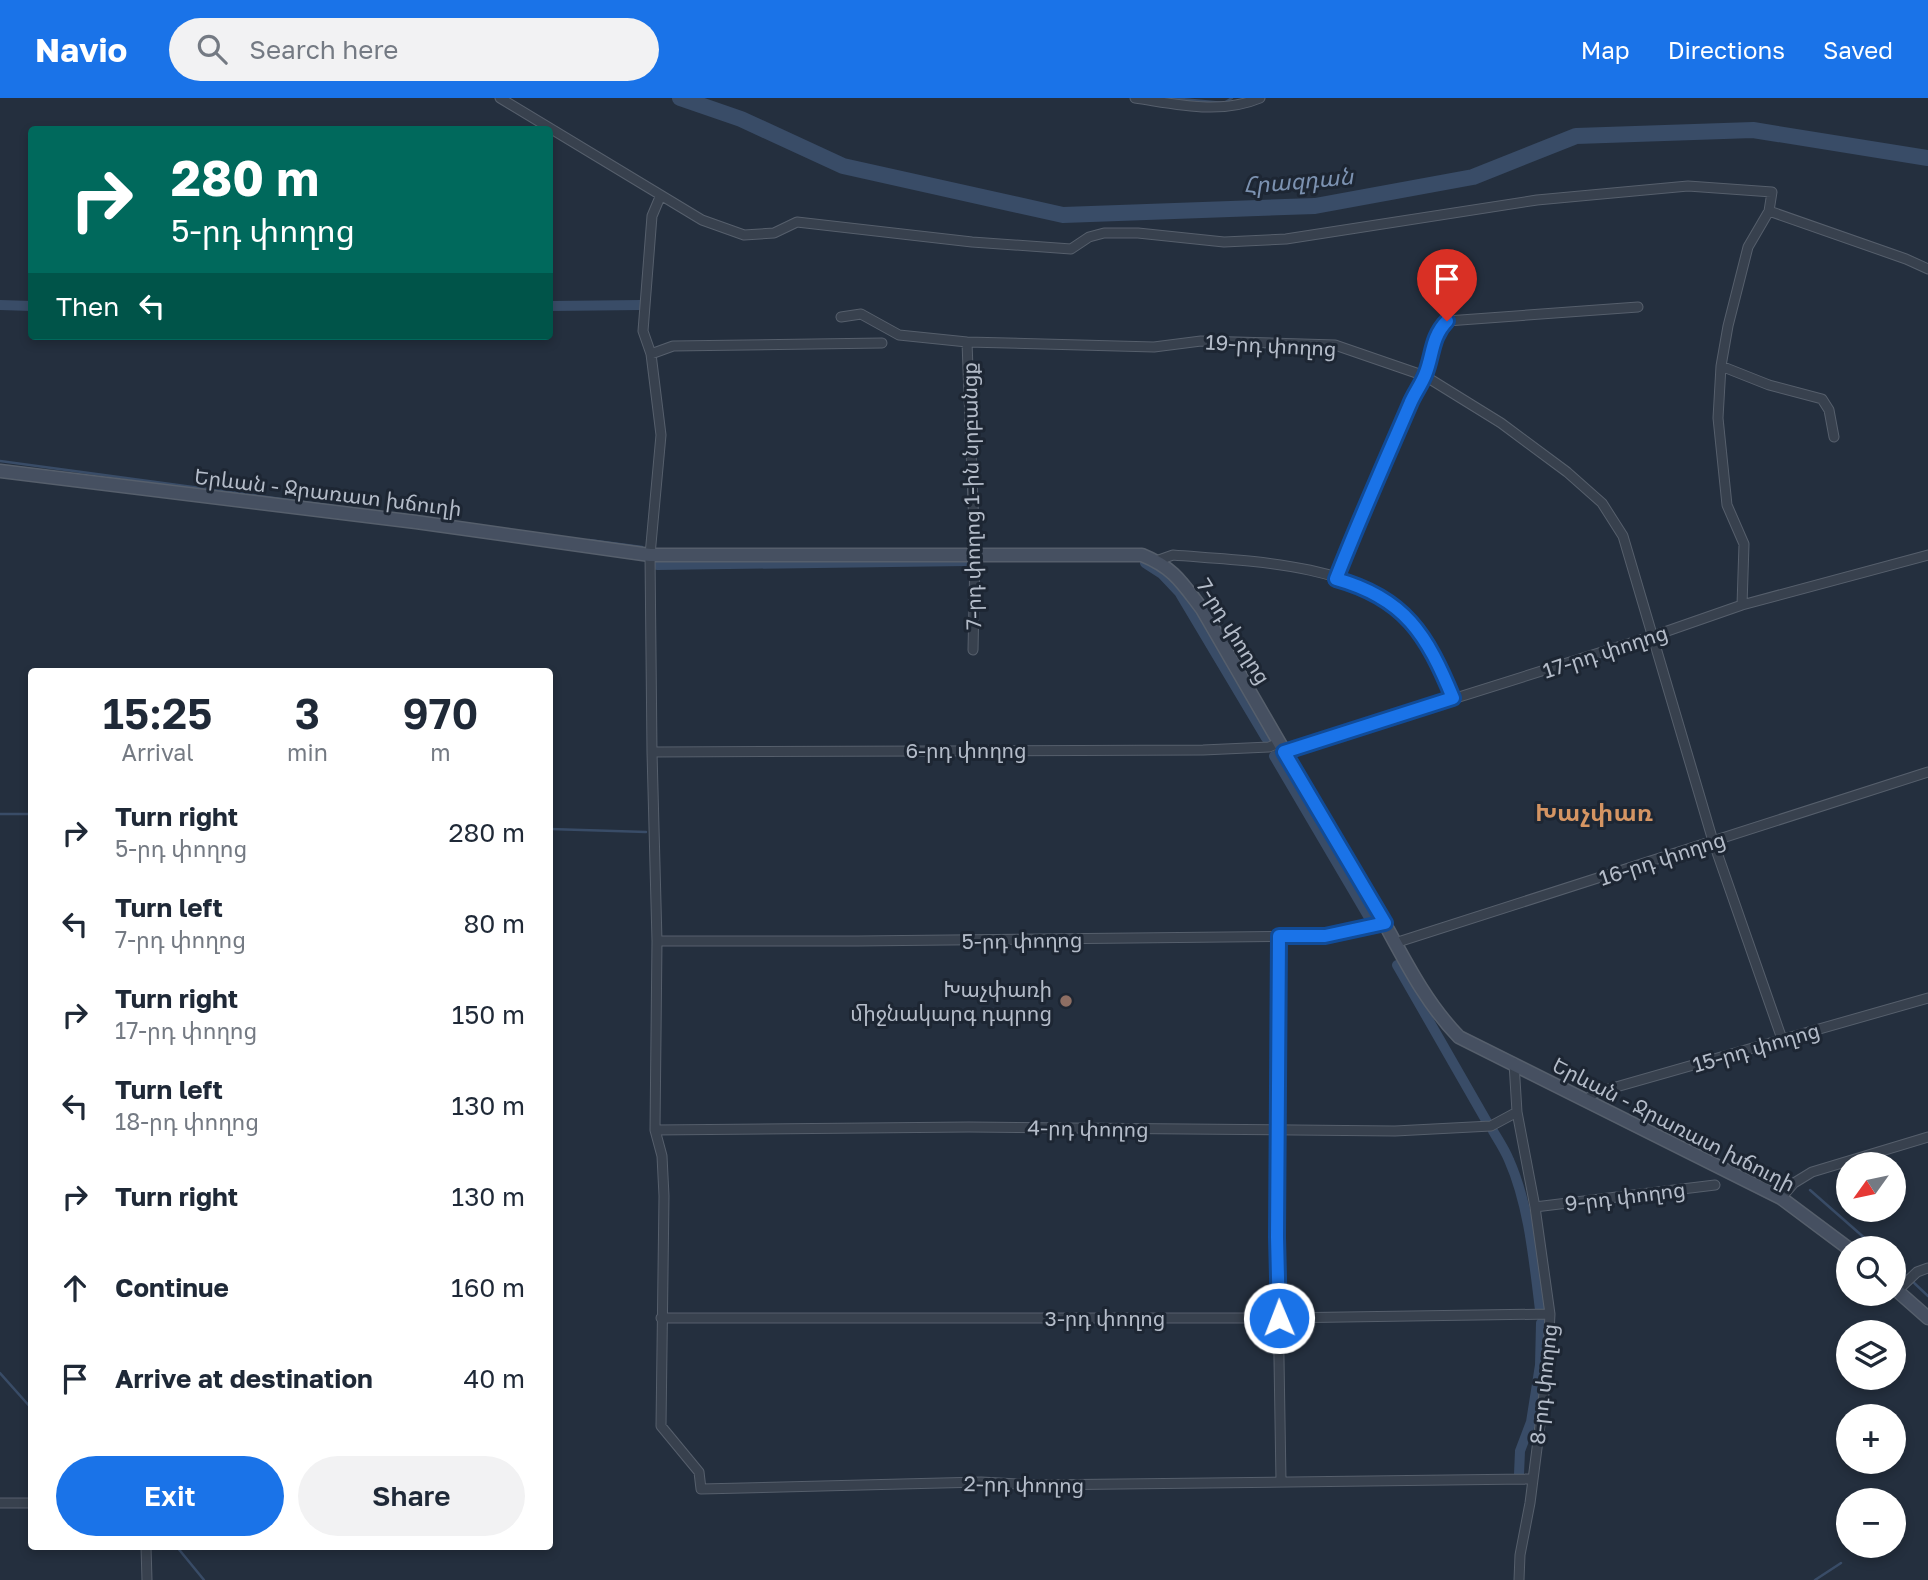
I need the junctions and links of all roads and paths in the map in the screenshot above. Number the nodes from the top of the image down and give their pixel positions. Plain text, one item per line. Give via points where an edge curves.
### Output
1 (500, 98) edge
2 (1135, 98) edge
3 (1260, 98) edge
4 (545, 126) edge
5 (553, 131) edge
6 (660, 197) junction
7 (1769, 211) junction
8 (1928, 269) edge
9 (1638, 307) dead end
10 (841, 317) dead end
11 (967, 342) junction
12 (882, 343) dead end
13 (652, 354) junction
14 (1721, 366) junction
15 (1425, 376) junction
16 (1834, 437) dead end
17 (0, 471) edge
18 (650, 555) junction
19 (975, 555) junction
20 (1928, 555) edge
21 (1156, 561) junction
22 (1336, 579) junction
23 (1742, 605) junction
24 (1653, 636) junction
25 (973, 650) dead end
26 (1453, 698) junction
27 (1282, 748) junction
28 (652, 752) junction
29 (1928, 772) edge
30 (1713, 841) junction
31 (1385, 923) junction
32 (1279, 936) junction
33 (657, 941) junction
34 (1395, 943) junction
35 (1928, 998) edge
36 (1782, 1039) junction
37 (1514, 1063) junction
38 (1586, 1100) junction
39 (1517, 1112) junction
40 (1278, 1129) junction
41 (655, 1130) junction
42 (1928, 1137) edge
43 (1715, 1185) dead end
44 (1781, 1198) junction
45 (1535, 1207) junction
46 (1836, 1239) edge
47 (1928, 1268) edge
48 (1906, 1280) edge
49 (1906, 1299) edge
50 (1550, 1314) junction
51 (661, 1318) junction
52 (1279, 1318) junction
53 (1928, 1318) edge
54 (1532, 1479) junction
55 (1281, 1481) junction
56 (0, 1503) edge
57 (28, 1503) edge
58 (146, 1550) edge
59 (147, 1580) edge
60 (1519, 1580) edge

1 - 4 street
2 - 3 street via 1204,108 1243,105
5 - 6 street
6 - 7 street via 702,220 744,235 774,233 797,222 1071,250 1104,233 1224,242 1286,239 1537,200 1688,186 1772,192
6 - 13 street via 652,216 643,331
7 - 8 street
7 - 14 street via 1748,247
9 - 15 street via 1447,321 1433,342
10 - 11 street, 19-րդ փողոց via 861,314 900,335
11 - 15 street, 19-րդ փողոց via 1335,345
11 - 19 street, 7-րդ փողոց 1-ին նրբանցք
12 - 13 street via 673,346
13 - 18 street via 661,435
14 - 16 street via 1822,399
14 - 23 street via 1718,418 1727,505 1744,544
15 - 22 street
15 - 24 street, 19-րդ փողոց via 1501,423 1602,503 1623,536
17 - 18 main road, Երևան - Ջրառատ խճուղի
18 - 19 main road, 7-րդ փողոց
18 - 28 street
19 - 21 main road, 7-րդ փողոց via 1142,555
19 - 25 street, 7-րդ փողոց 1-ին նրբանցք
20 - 23 street, 17-րդ փողոց
21 - 22 street via 1173,555 1289,565
21 - 27 main road, 7-րդ փողոց via 1174,572 1202,609
22 - 26 street via 1365,587 1406,615 1441,667
23 - 24 street, 17-րդ փողոց
24 - 26 street, 17-րդ փողոց
24 - 30 street, 19-րդ փողոց
26 - 27 street, 17-րդ փողոց
27 - 28 street, 6-րդ փողոց
27 - 31 main road, 7-րդ փողոց
28 - 33 street
29 - 30 street, 16-րդ փողոց
30 - 34 street, 16-րդ փողոց
30 - 36 street, 19-րդ փողոց
31 - 32 street, 5-րդ փողոց via 1325,936
31 - 34 main road, 7-րդ փողոց
32 - 33 street, 5-րդ փողոց
32 - 40 street
33 - 41 street
34 - 37 main road, 7-րդ փողոց via 1442,1020 1459,1037
35 - 36 street, 15-րդ փողոց
36 - 38 street, 15-րդ փողոց via 1595,1093
37 - 38 main road, Երևան - Ջրառատ խճուղի
37 - 39 street, 8-րդ փողոց
38 - 44 main road, Երևան - Ջրառատ խճուղի
39 - 40 street, 4-րդ փողոց via 1491,1126 1471,1128
39 - 45 street, 8-րդ փողոց
40 - 41 street, 4-րդ փողոց
40 - 52 street
41 - 51 street via 664,1196
42 - 44 street via 1812,1172
43 - 45 street, 9-րդ փողոց
44 - 46 main road, Երևան - Ջրառատ խճուղի
45 - 50 street, 8-րդ փողոց
47 - 48 street
49 - 53 main road
50 - 52 street, 3-րդ փողոց
50 - 54 street, 8-րդ փողոց
51 - 52 street, 3-րդ փողոց
51 - 55 street, 2-րդ փողոց via 661,1426 699,1472 701,1489
52 - 55 street
54 - 55 street, 2-րդ փողոց
54 - 60 street, 8-րդ փողոց
56 - 57 street
58 - 59 street

